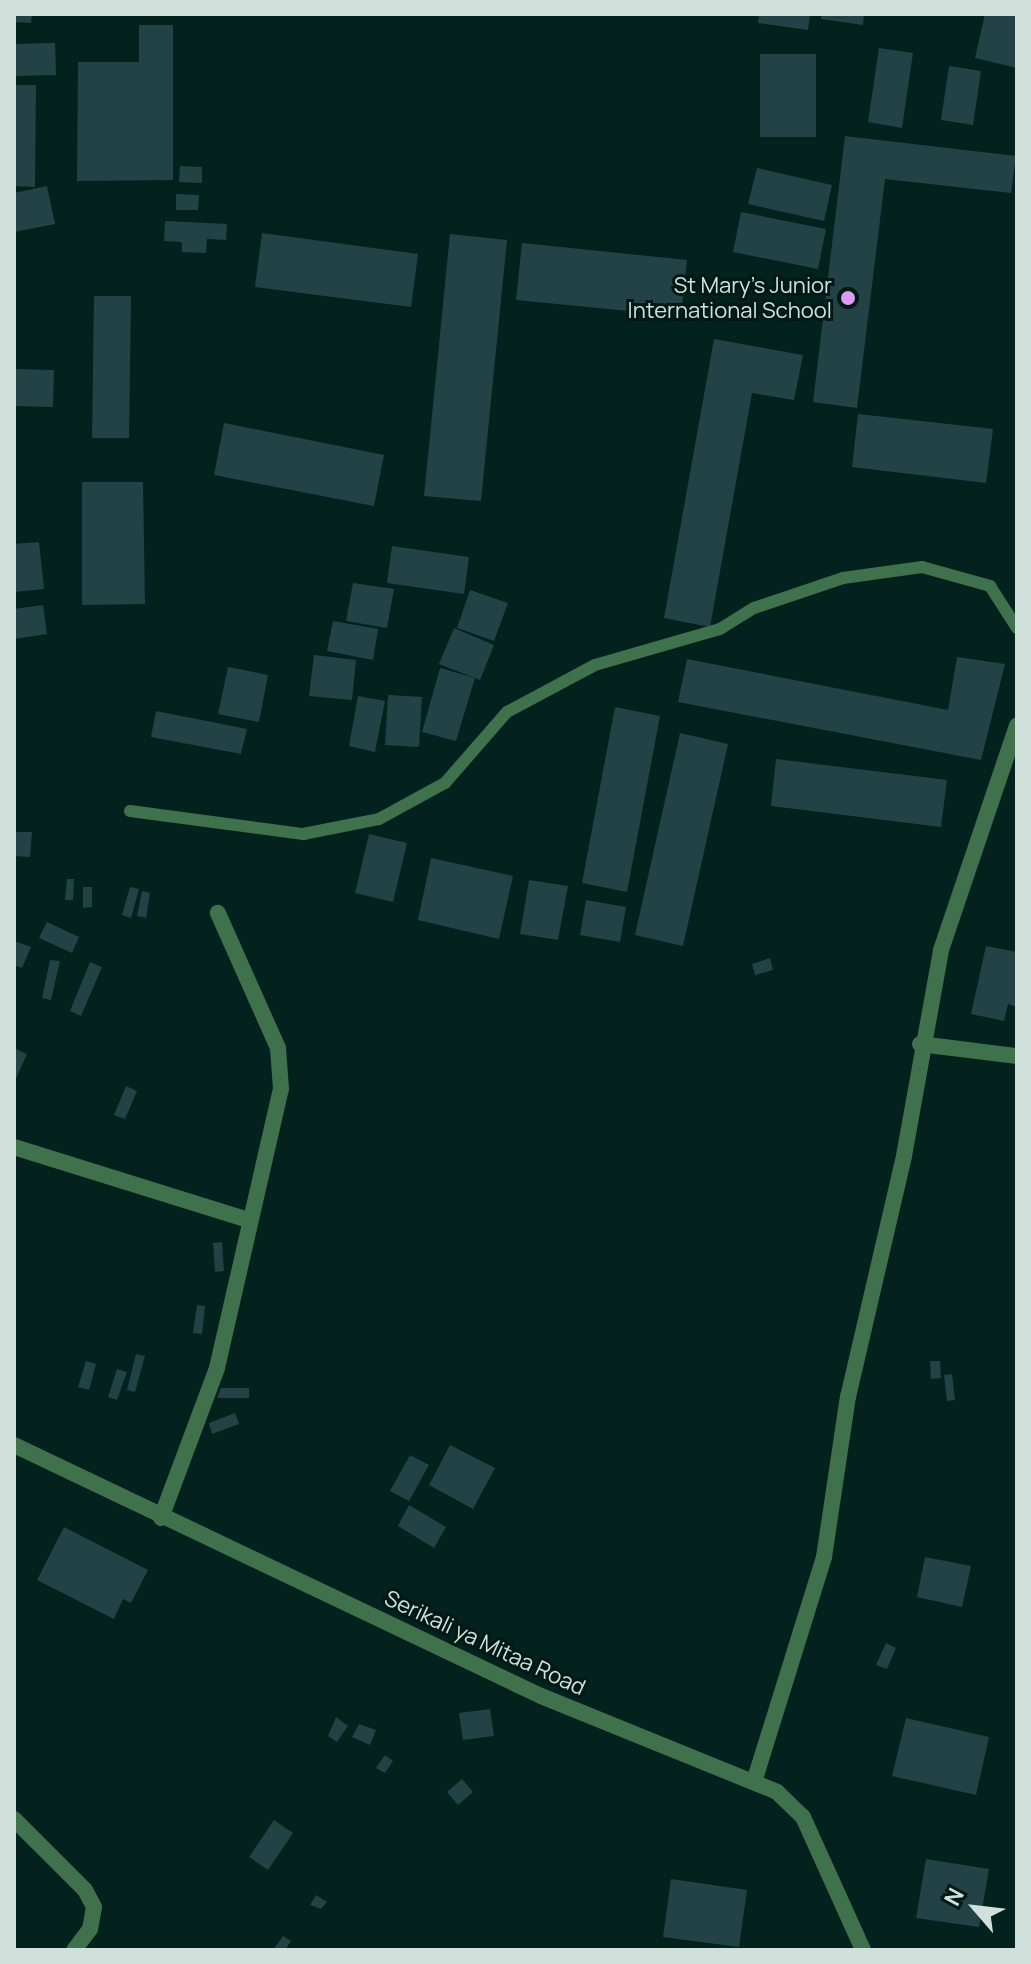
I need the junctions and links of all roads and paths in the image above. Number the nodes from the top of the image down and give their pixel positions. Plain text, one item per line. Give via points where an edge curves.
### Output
1 (1017, 628) edge
2 (1017, 725) edge
3 (130, 811) dead end
4 (218, 913) dead end
5 (920, 1044) junction
6 (1017, 1056) edge
7 (14, 1147) edge
8 (249, 1220) junction
9 (14, 1445) edge
10 (161, 1518) junction
11 (754, 1782) junction
12 (14, 1819) edge
13 (74, 1950) edge
14 (863, 1950) edge

1 - 3 lane via 990,586 922,567 843,578 754,608 720,629 595,665 507,712 445,783 379,819 303,834
2 - 5 street via 941,950
4 - 8 street via 264,1010 280,1068 276,1111
5 - 6 street
5 - 11 street via 904,1156 848,1397 824,1557
7 - 8 street
8 - 10 street via 217,1368
9 - 10 street, Serikali ya Mitaa Road
10 - 11 street, Serikali ya Mitaa Road via 541,1696
11 - 14 street, Serikali ya Mitaa Road via 777,1792 803,1817
12 - 13 street via 85,1890 94,1907 90,1929

